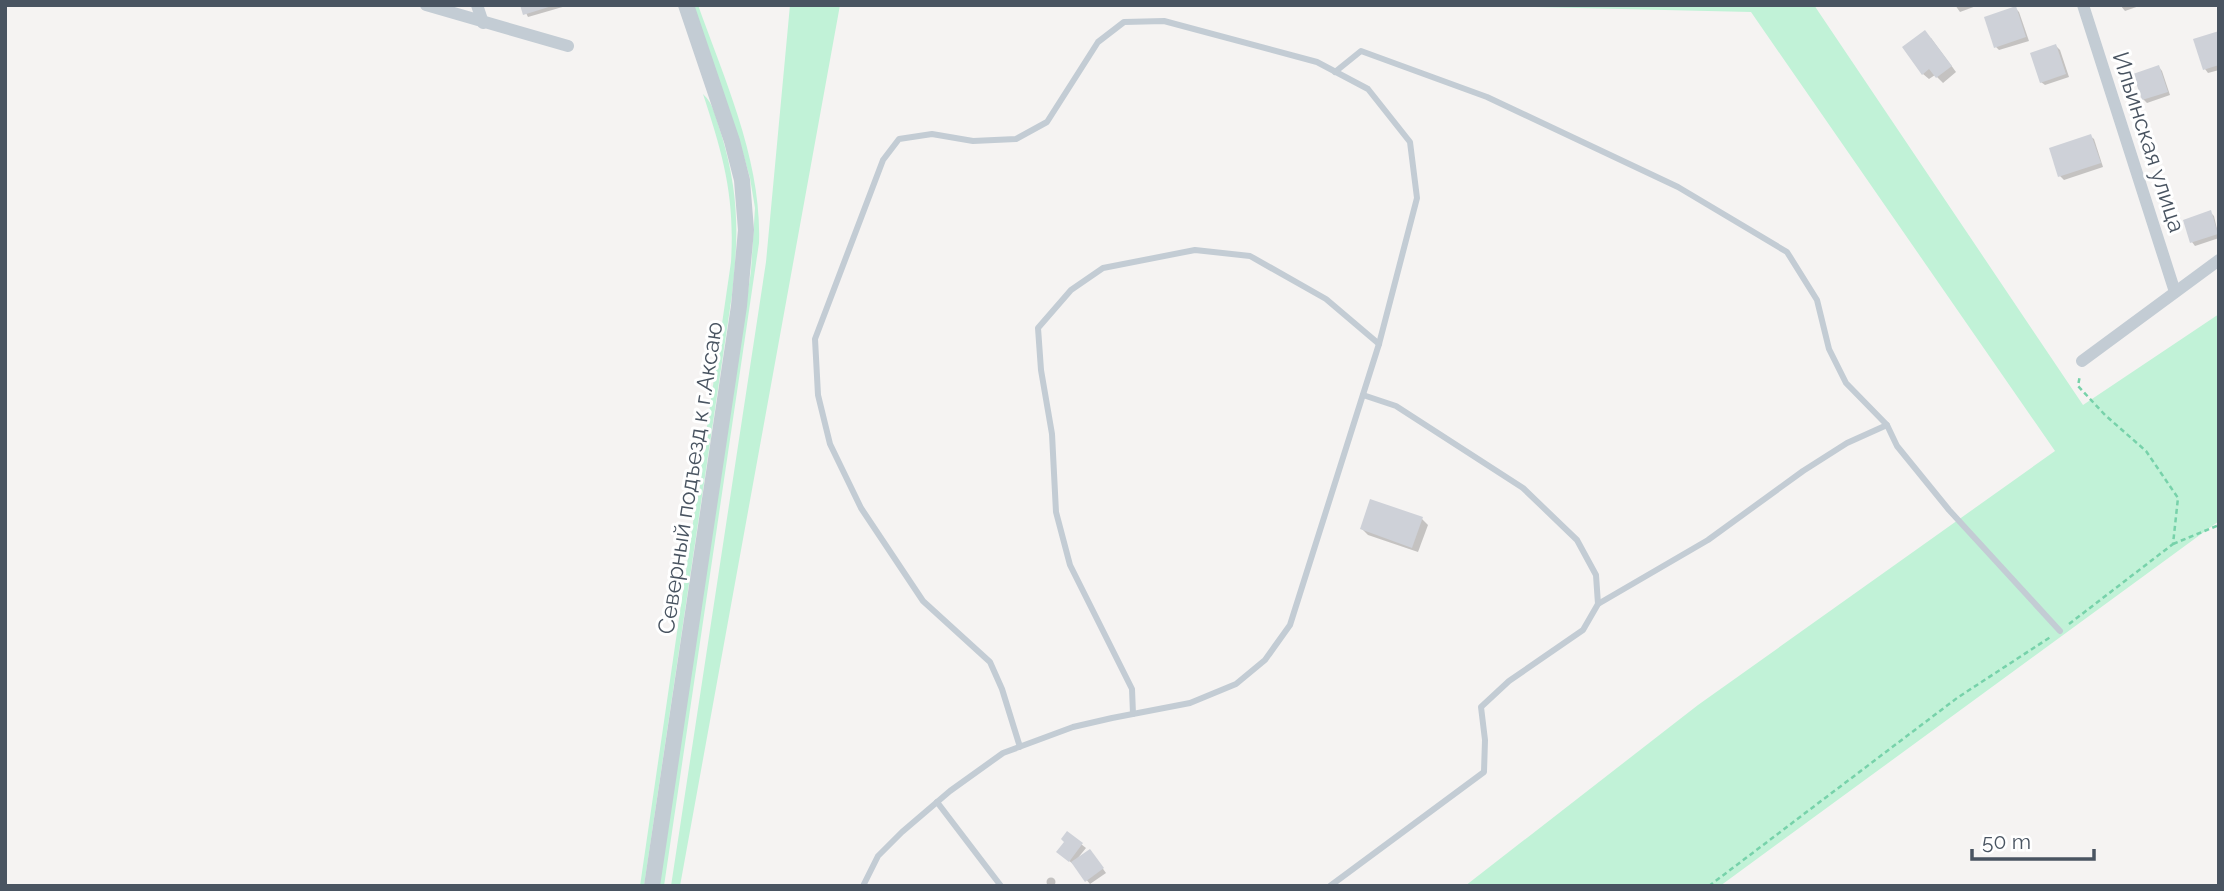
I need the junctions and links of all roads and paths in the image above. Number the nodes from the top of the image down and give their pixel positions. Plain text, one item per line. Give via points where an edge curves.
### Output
1 (426, 5) edge
2 (477, 5) edge
3 (686, 5) edge
4 (2083, 5) edge
5 (483, 23) junction
6 (568, 46) dead end
7 (1335, 72) junction
8 (2219, 260) edge
9 (2175, 292) junction
10 (1379, 344) junction
11 (2082, 361) joint
12 (1363, 395) junction
13 (1887, 425) junction
14 (2219, 524) edge
15 (2173, 544) junction
16 (1598, 604) junction
17 (2060, 631) junction
18 (1133, 714) junction
19 (1020, 747) junction
20 (937, 802) junction
21 (652, 886) edge
22 (863, 886) edge
23 (1001, 886) edge
24 (1330, 886) edge
25 (1709, 886) edge

1 - 5 street
2 - 5 street
3 - 21 street, Северный подъезд к г.Аксаю via 742,180 745,251
4 - 9 street, Ильинская улица
5 - 6 street
7 - 10 lane via 1368,89 1410,142 1417,198
7 - 13 lane via 1361,51 1487,97 1678,187 1787,252 1816,300 1829,349 1846,383
7 - 19 lane via 1317,62 1164,21 1124,22 1098,42 1047,122 1016,139 973,141 932,134 899,139 883,159 815,339 818,395 830,444 861,508 923,601 990,662
8 - 9 street
9 - 11 street
10 - 12 lane
10 - 18 lane via 1326,299 1250,256 1195,250 1103,268 1071,290 1038,328 1052,434 1056,512 1070,565 1132,689
11 - 15 path via 2078,386 2146,451 2178,498
12 - 16 lane via 1396,406 1523,488 1577,540 1596,575
12 - 18 lane via 1290,625 1265,660 1236,684 1190,703
13 - 16 lane via 1847,443 1709,540
13 - 17 lane via 1897,446 1949,510
14 - 15 path
15 - 17 path
16 - 24 lane via 1583,630 1509,681 1481,707 1484,772
17 - 25 path via 1957,698
18 - 19 lane via 1073,727
19 - 20 lane via 1003,753
20 - 22 lane via 878,856
20 - 23 lane

